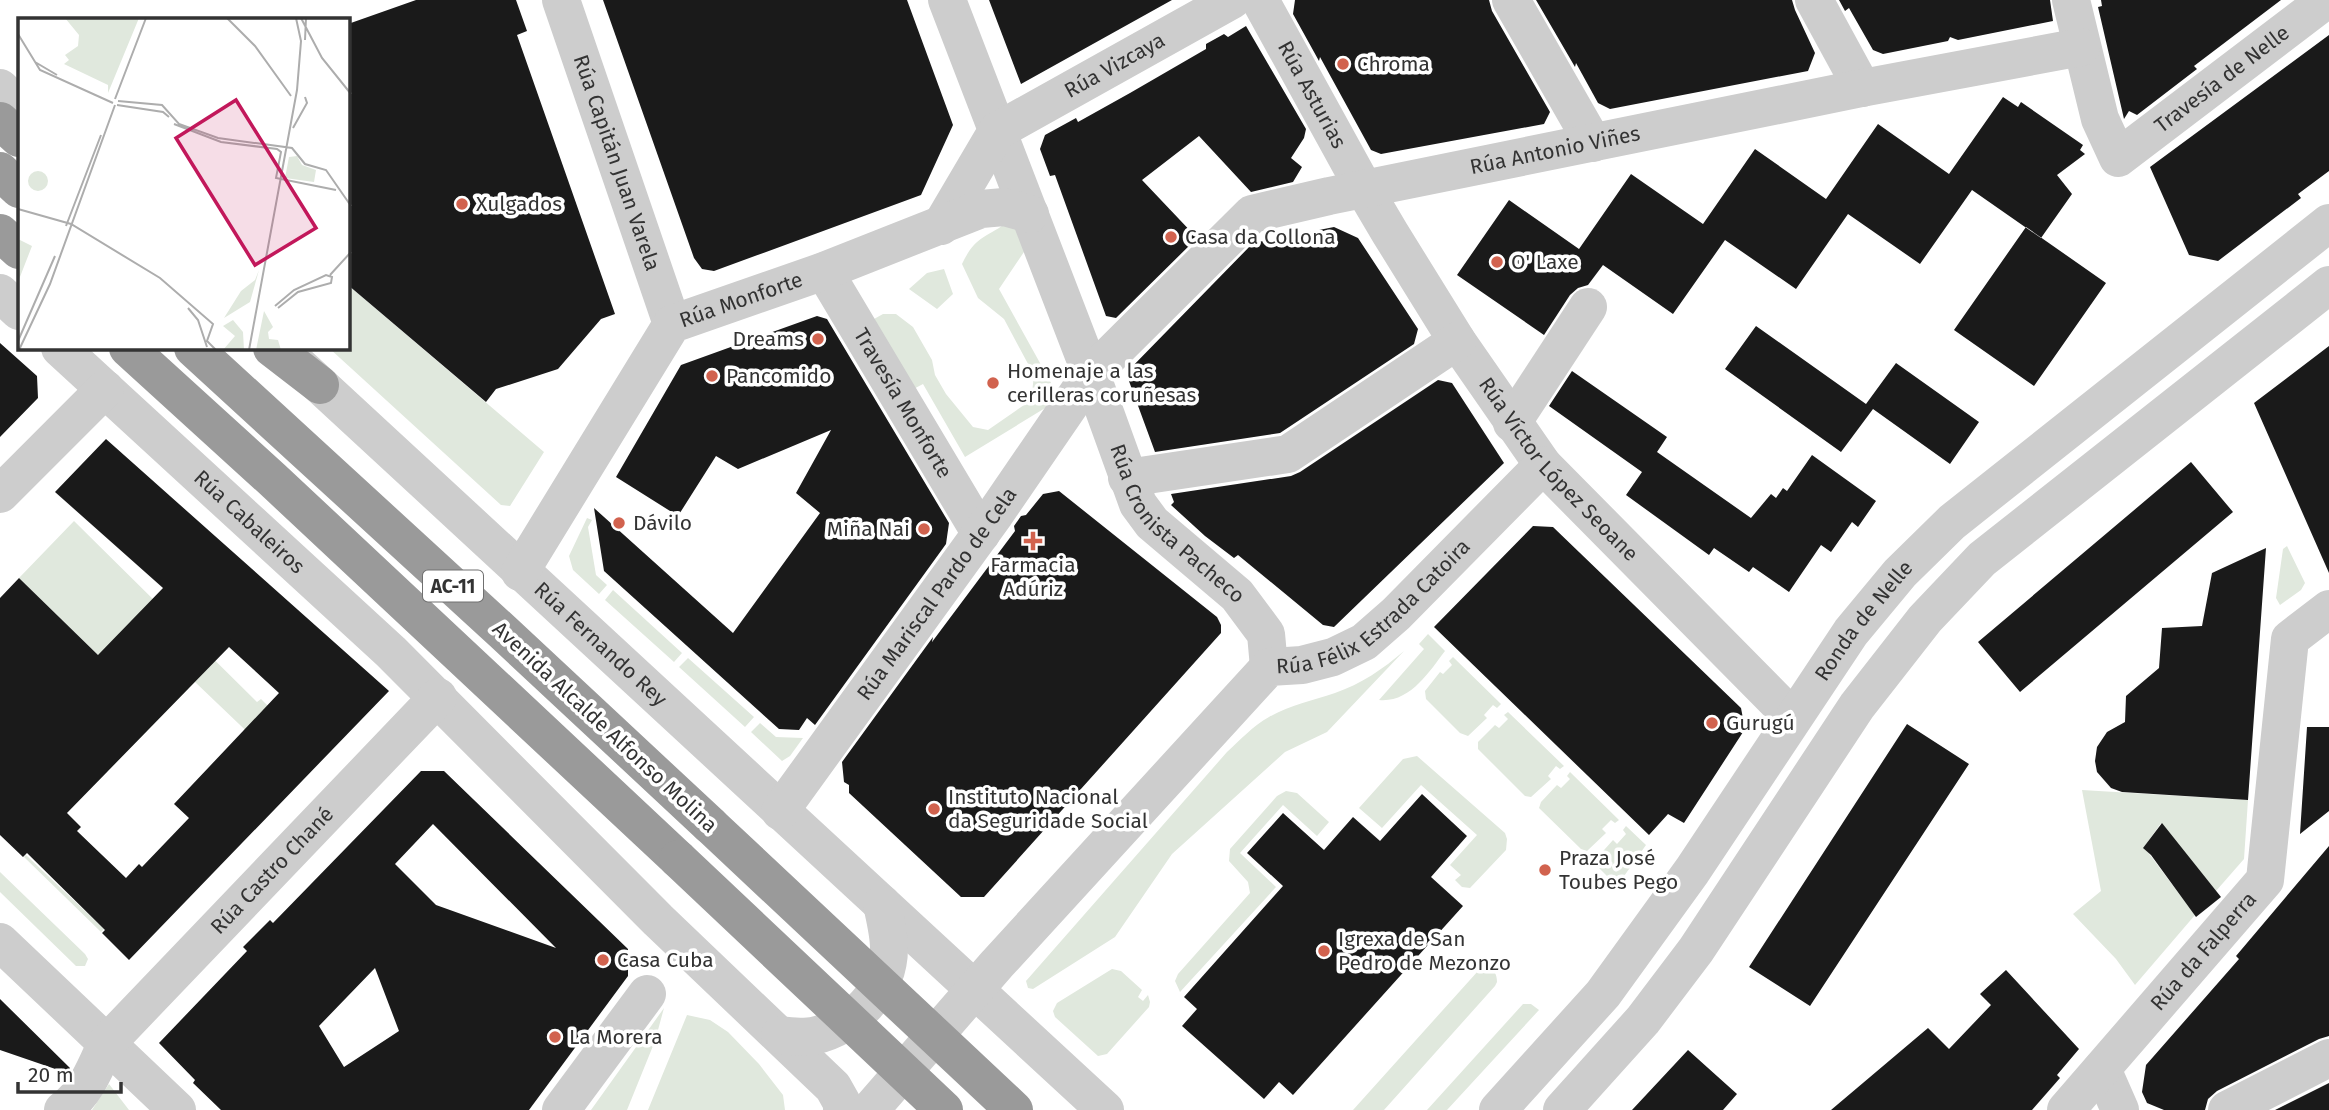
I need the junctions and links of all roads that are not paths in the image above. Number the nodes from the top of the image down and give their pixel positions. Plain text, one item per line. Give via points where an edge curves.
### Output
1 (561, 0) edge
2 (947, 0) edge
3 (1232, 0) edge
4 (1260, 0) edge
5 (1511, 0) edge
6 (1814, 0) edge
7 (2071, 0) edge
8 (2326, 0) edge
9 (2081, 47) junction
10 (0, 88) edge
11 (1862, 89) junction
12 (18, 105) edge
13 (0, 121) edge
14 (0, 128) edge
15 (997, 131) junction
16 (18, 138) edge
17 (18, 138) edge
18 (1593, 143) junction
19 (0, 171) edge
20 (18, 188) edge
21 (1364, 189) junction
22 (1030, 215) junction
23 (2329, 223) edge
24 (941, 226) junction
25 (0, 233) edge
26 (18, 249) edge
27 (824, 271) junction
28 (2329, 285) edge
29 (0, 293) edge
30 (1588, 307) dead end
31 (18, 310) edge
32 (672, 324) junction
33 (1457, 341) junction
34 (62, 350) edge
35 (130, 350) edge
36 (195, 350) edge
37 (275, 350) edge
38 (282, 350) edge
39 (1091, 374) junction
40 (320, 386) junction
41 (105, 389) junction
42 (1513, 423) junction
43 (1543, 465) junction
44 (1127, 478) junction
45 (0, 494) edge
46 (981, 534) junction
47 (520, 572) junction
48 (2329, 609) edge
49 (1269, 667) junction
50 (438, 697) junction
51 (1793, 718) junction
52 (780, 811) junction
53 (882, 904) junction
54 (0, 942) edge
55 (974, 989) junction
56 (647, 993) dead end
57 (780, 1035) junction
58 (106, 1044) junction
59 (2329, 1058) edge
60 (2102, 1069) junction
61 (63, 1110) edge
62 (152, 1110) edge
63 (177, 1110) edge
64 (561, 1110) edge
65 (842, 1110) edge
66 (870, 1110) edge
67 (944, 1110) edge
68 (1014, 1110) edge
69 (1105, 1110) edge
70 (1498, 1110) edge
71 (1562, 1110) edge
72 (2066, 1110) edge
73 (2120, 1110) edge
74 (2227, 1110) edge

1 - 32 street, Rúa Capitán Juan Varela
2 - 15 street, Rúa Cronista Pacheco
3 - 15 street, Rúa Vizcaya
4 - 21 street, Rúa Asturias
5 - 18 street
6 - 11 street
7 - 9 street
8 - 9 street, Travesía de Nelle via 2118,158 2100,120
9 - 11 street, Rúa Antonio Viñes
10 - 12 street
11 - 18 street, Rúa Antonio Viñes
13 - 16 highway
14 - 17 highway
15 - 22 street, Rúa Cronista Pacheco
15 - 24 street
18 - 21 street, Rúa Antonio Viñes
19 - 20 highway
21 - 33 street, Rúa Víctor López Seoane
21 - 39 street, Rúa Antonio Viñes via 1252,214
22 - 24 street, Rúa Monforte via 1004,207 981,209
22 - 39 street, Rúa Cronista Pacheco
23 - 51 street, Ronda de Nelle via 1952,522 1859,622
24 - 27 street, Rúa Monforte
25 - 26 highway
27 - 32 street, Rúa Monforte
27 - 46 street, Travesía Monforte
28 - 71 street via 1982,559 1925,619 1857,706 1696,950 1643,1020
29 - 31 street
30 - 42 street
32 - 47 street, Rúa Monforte
33 - 42 street, Rúa Víctor López Seoane
33 - 44 street via 1288,454
34 - 41 street, Rúa Cabaleiros
35 - 67 highway, AC-11, bridge
36 - 68 highway, Avenida Alcalde Alfonso Molina / AC-11, bridge
37 - 40 highway
38 - 40 street, Rúa Fernando Rey
39 - 44 street, Rúa Cronista Pacheco
39 - 46 street, Rúa Mariscal Pardo de Cela
40 - 47 street, Rúa Fernando Rey
41 - 45 street
41 - 50 street, Rúa Cabaleiros
42 - 43 street, Rúa Víctor López Seoane
43 - 49 street, Rúa Félix Estrada Catoira via 1364,642 1302,666
43 - 51 street, Rúa Víctor López Seoane
44 - 49 street, Rúa Cronista Pacheco via 1152,523 1237,595 1266,634
46 - 52 street, Rúa Mariscal Pardo de Cela
47 - 52 street, Rúa Fernando Rey
48 - 60 street, Rúa da Falperra via 2290,639 2265,880
49 - 55 street, Rúa Félix Estrada Catoira
50 - 57 street via 658,920
50 - 58 street, Rúa Castro Chané
51 - 70 street, Ronda de Nelle via 1692,871 1603,993
52 - 53 street, Rúa Fernando Rey
53 - 55 street, Rúa Fernando Rey
53 - 57 street via 890,948 884,978 868,1004 842,1026 810,1037
54 - 58 street
55 - 66 street, Rúa Félix Estrada Catoira
55 - 69 street, Rúa Fernando Rey
56 - 64 street
57 - 65 street via 833,1087
58 - 61 street via 93,1075 76,1101
58 - 62 street
58 - 63 street
59 - 74 street
60 - 72 street, Rúa da Falperra
60 - 73 street

